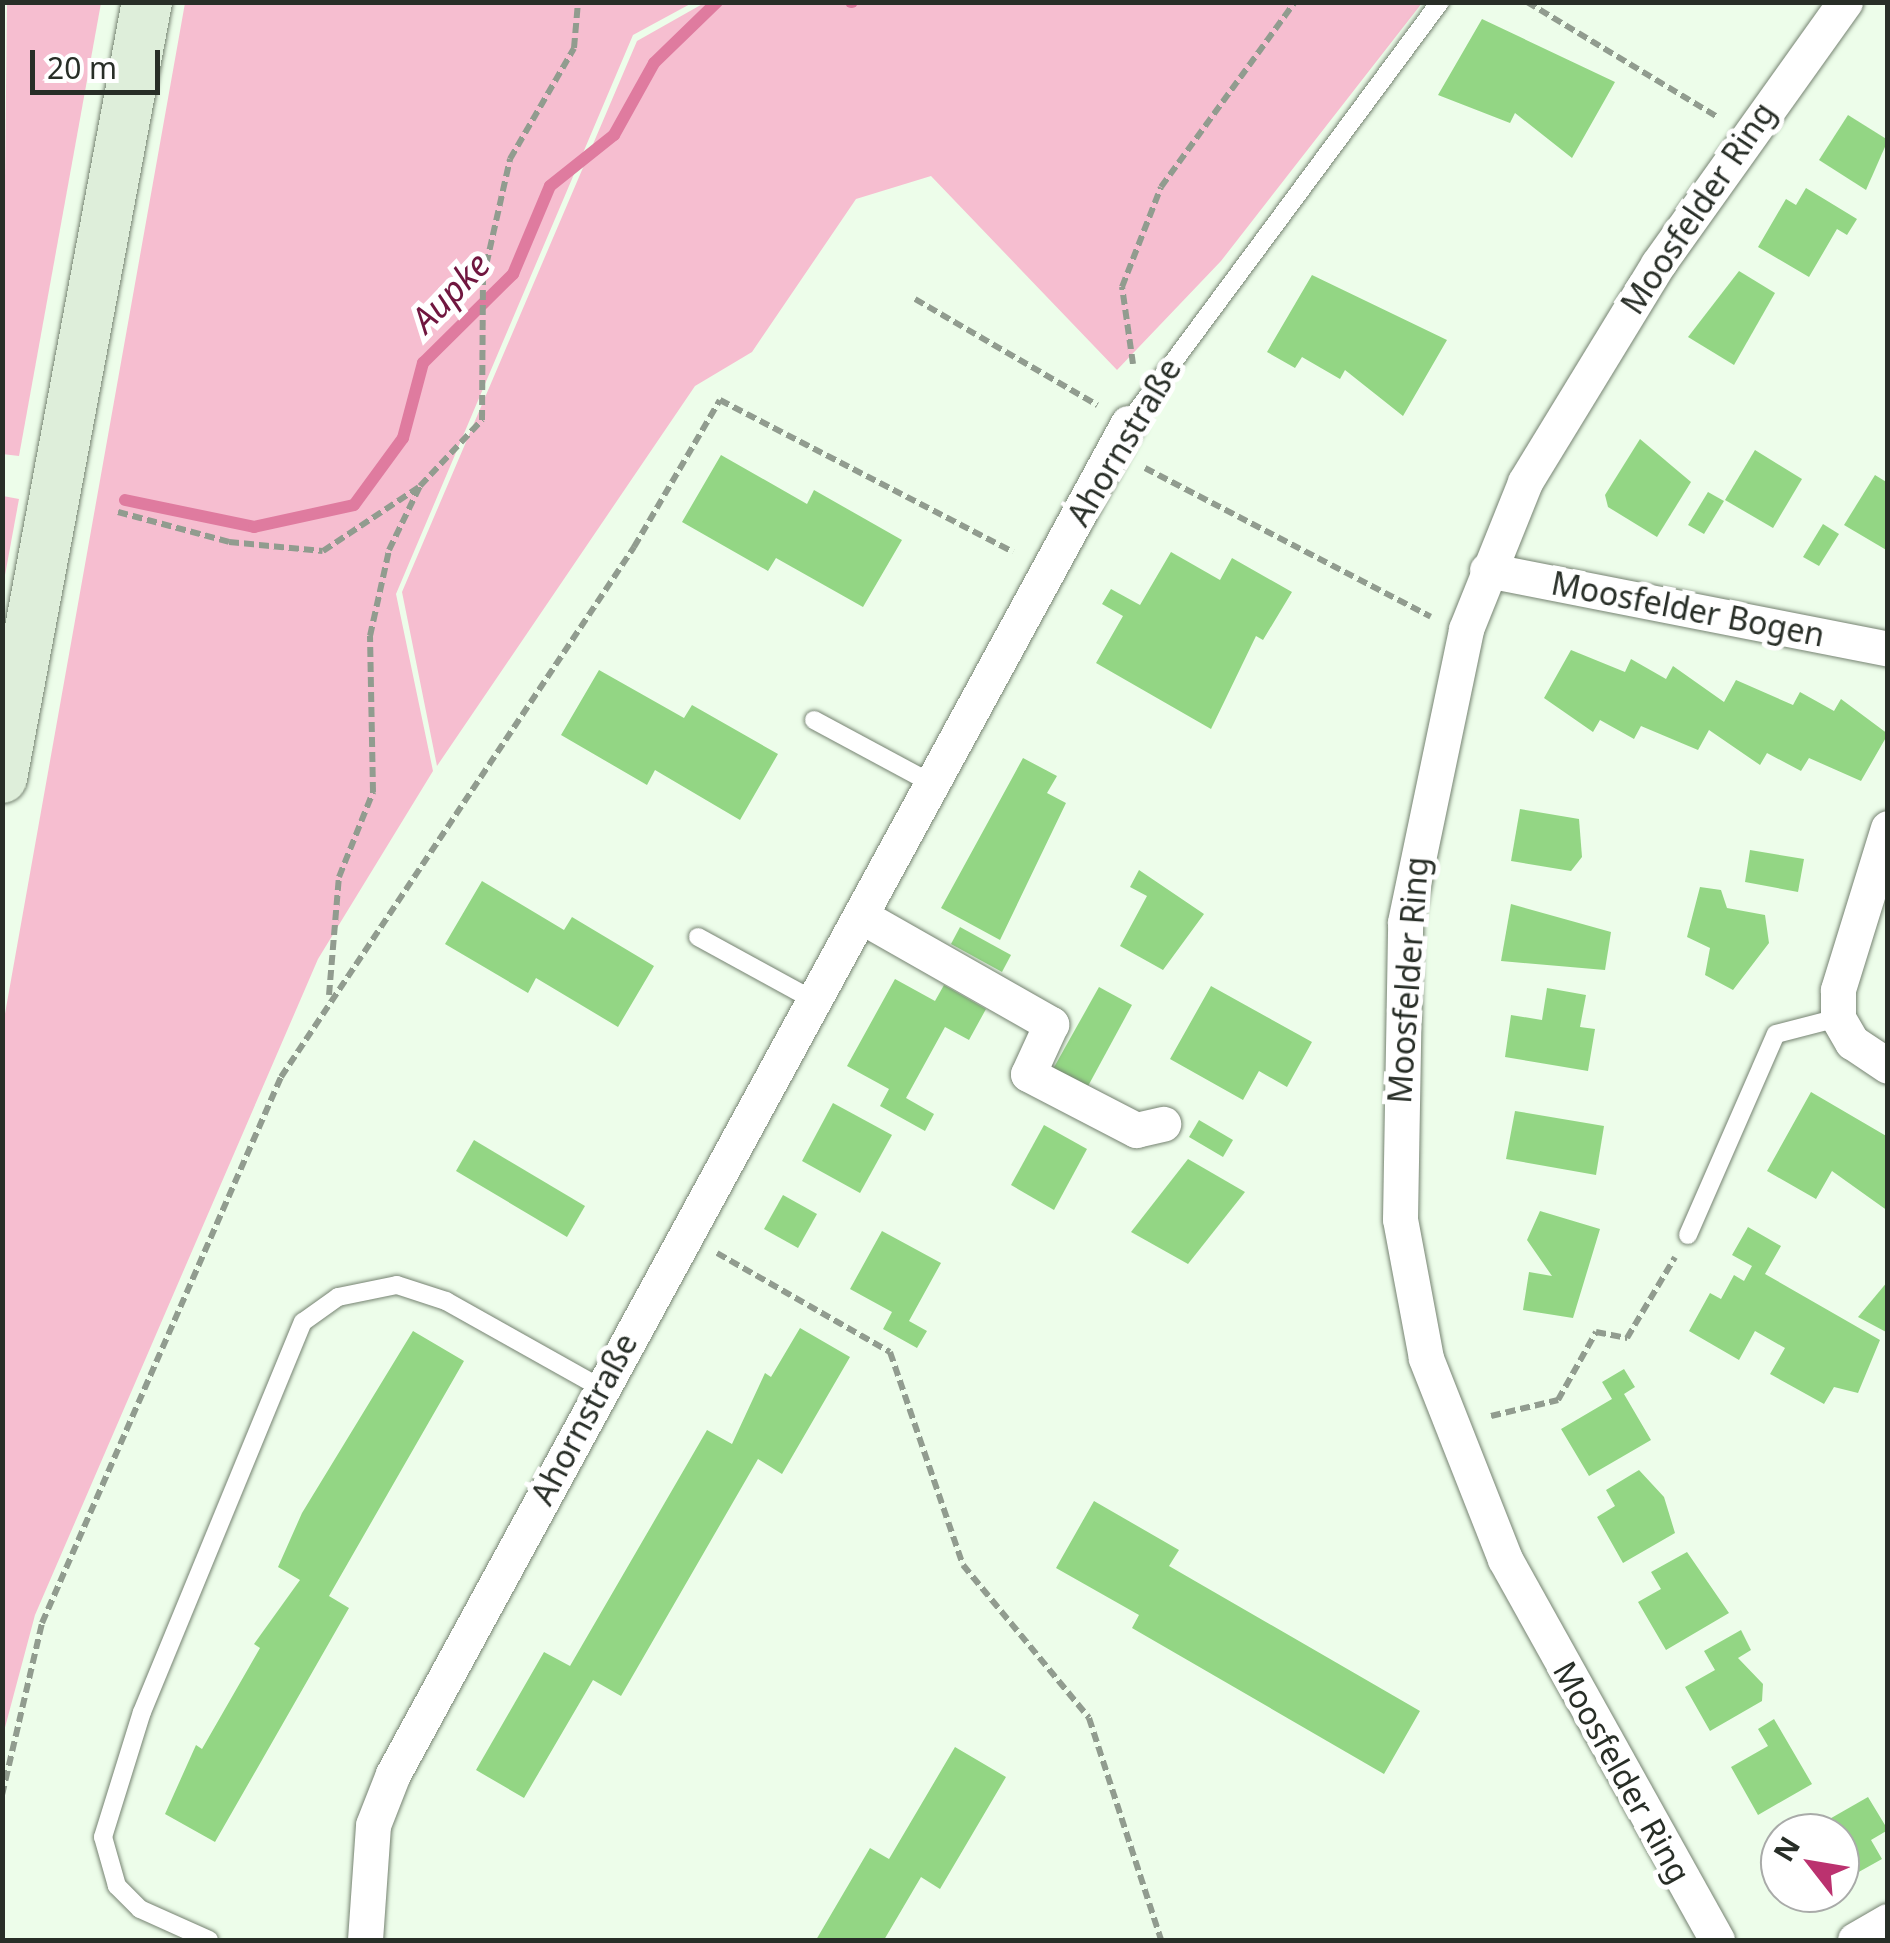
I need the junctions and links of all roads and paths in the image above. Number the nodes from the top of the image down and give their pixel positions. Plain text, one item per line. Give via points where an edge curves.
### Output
1 (147, 2) edge
2 (578, 2) edge
3 (1295, 2) edge
4 (1440, 2) edge
5 (1527, 2) edge
6 (1845, 2) edge
7 (1746, 134) junction
8 (915, 299) dead end
9 (1129, 424) junction
10 (420, 486) junction
11 (118, 512) dead end
12 (1488, 570) junction
13 (1050, 571) junction
14 (1408, 608) dead end
15 (1888, 650) edge
16 (814, 720) dead end
17 (2, 778) edge
18 (933, 784) junction
19 (1888, 828) edge
20 (861, 916) junction
21 (698, 937) dead end
22 (329, 999) junction
23 (815, 1001) junction
24 (1838, 1018) junction
25 (1888, 1066) edge
26 (1163, 1124) dead end
27 (684, 1235) junction
28 (1688, 1235) joint
29 (601, 1388) junction
30 (1449, 1427) junction
31 (2, 1795) edge
32 (1888, 1920) edge
33 (209, 1940) edge
34 (365, 1940) edge
35 (1161, 1940) edge
36 (1716, 1940) edge
37 (1855, 1940) edge

1 - 17 main road
2 - 10 path via 574,48 510,158 483,279 482,420
3 - 9 path via 1160,186 1128,270
4 - 9 lane, Ahornstraße
5 - 7 path
6 - 7 street, Moosfelder Ring
7 - 12 street, Moosfelder Ring via 1575,389
8 - 9 path
9 - 13 street, Ahornstraße
9 - 14 path
10 - 11 path via 323,551 229,542
10 - 22 path via 388,550 370,636 373,792 339,878
12 - 15 street, Moosfelder Bogen
12 - 30 street, Moosfelder Ring via 1424,800 1397,1050 1400,1219
13 - 18 street, Ahornstraße
13 - 22 path via 720,400 634,546
16 - 18 lane
18 - 20 street, Ahornstraße
19 - 24 street via 1838,990
20 - 23 street, Ahornstraße
20 - 26 street via 1051,1024 1028,1074 1136,1130
21 - 23 lane
22 - 31 path via 280,1078 42,1623
23 - 27 street, Ahornstraße
24 - 25 street via 1852,1042
24 - 28 lane via 1776,1034
27 - 29 street, Ahornstraße
27 - 35 path via 890,1352 963,1565 1090,1718
28 - 30 path via 1628,1338 1596,1332 1558,1400
29 - 33 lane via 446,1301 396,1285 338,1297 303,1322 142,1712 103,1837 129,1897
29 - 34 street, Ahornstraße via 394,1774 366,1865
30 - 36 street, Moosfelder Ring via 1505,1559
32 - 37 street

